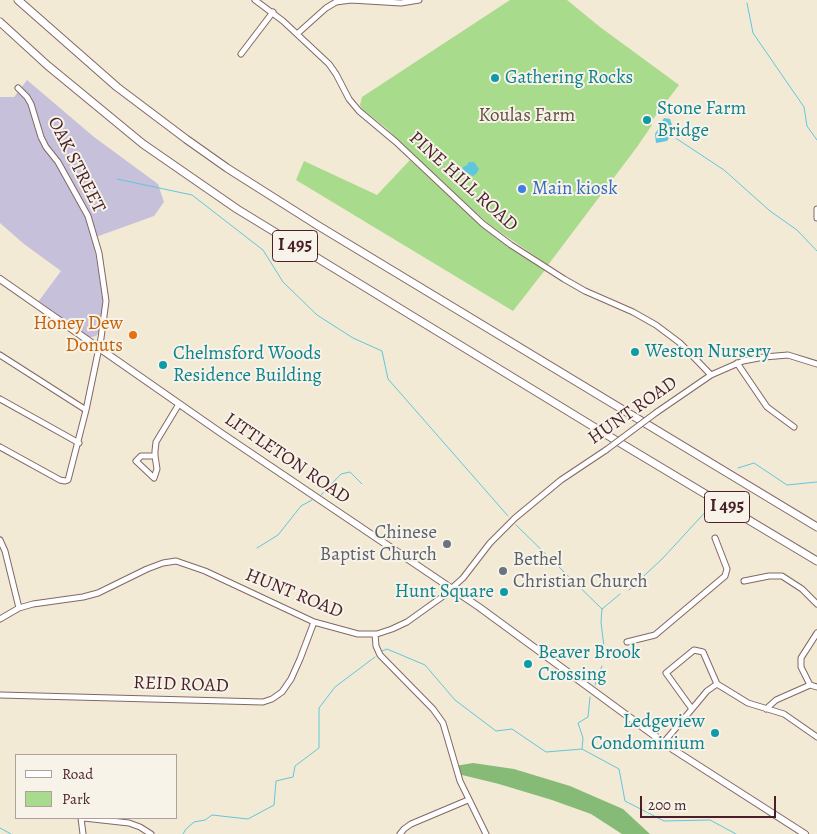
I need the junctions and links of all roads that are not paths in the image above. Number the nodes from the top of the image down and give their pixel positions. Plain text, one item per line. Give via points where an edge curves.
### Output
1 (18, 0) edge
2 (255, 0) edge
3 (420, 0) edge
4 (273, 12) junction
5 (0, 22) edge
6 (297, 34) junction
7 (241, 54) dead end
8 (18, 88) dead end
9 (817, 209) edge
10 (817, 218) edge
11 (0, 279) edge
12 (99, 349) junction
13 (0, 355) edge
14 (738, 363) junction
15 (817, 364) edge
16 (711, 375) junction
17 (0, 399) edge
18 (179, 404) junction
19 (86, 410) junction
20 (794, 427) dead end
21 (78, 442) junction
22 (0, 447) edge
23 (155, 456) junction
24 (817, 527) edge
25 (715, 538) dead end
26 (0, 540) edge
27 (817, 561) edge
28 (744, 580) dead end
29 (453, 588) junction
30 (817, 604) edge
31 (19, 608) junction
32 (0, 620) edge
33 (314, 622) junction
34 (817, 633) edge
35 (375, 634) junction
36 (627, 642) dead end
37 (717, 684) junction
38 (810, 686) junction
39 (817, 687) edge
40 (0, 695) edge
41 (692, 709) junction
42 (766, 709) junction
43 (817, 737) edge
44 (664, 742) junction
45 (468, 800) junction
46 (83, 819) edge
47 (92, 819) edge
48 (83, 834) edge
49 (151, 834) edge
50 (400, 834) edge
51 (486, 834) edge
52 (805, 834) edge

1 - 24 highway, I 495 via 117,87 227,168
2 - 4 street, PINE HILL ROAD
3 - 6 street via 401,3 336,2
4 - 6 street, PINE HILL ROAD
4 - 7 street
5 - 27 highway, I 495 via 143,144 237,209
6 - 16 street, PINE HILL ROAD via 334,70 349,99 359,110 490,229 564,279 656,325 680,343
8 - 12 street, OAK STREET via 31,104 41,138 88,216 99,253 106,301
9 - 10 street
11 - 12 main road, LITTLETON ROAD
12 - 18 main road, LITTLETON ROAD
12 - 19 street, OAK STREET
13 - 19 street
14 - 15 street via 788,355
14 - 16 street
14 - 20 street via 767,407
16 - 29 street, HUNT ROAD, bridge via 557,484 515,518
17 - 21 street
18 - 23 street via 156,442
18 - 29 main road, LITTLETON ROAD
19 - 21 street, OAK STREET
21 - 22 street, OAK STREET via 71,475 65,481
23 - 23 street via 157,470 154,478 136,461 141,456
25 - 36 street via 727,570 725,576 655,635
26 - 31 street
28 - 30 street via 782,576
29 - 35 street, HUNT ROAD via 407,622
29 - 44 main road, LITTLETON ROAD
31 - 32 street, HUNT ROAD
31 - 33 street, HUNT ROAD via 98,593 147,569 176,561 205,571
33 - 35 street, HUNT ROAD via 358,634
33 - 40 street, REID ROAD via 291,679 282,692 263,702
34 - 38 street via 802,658 801,667
35 - 45 street via 380,655 443,723
37 - 41 street
37 - 41 street via 703,652 694,650 666,673
37 - 42 street via 748,703
38 - 39 street
38 - 42 street via 776,700
41 - 44 street
42 - 43 street via 784,714
44 - 52 main road, LITTLETON ROAD
45 - 50 street via 411,824
45 - 51 street
46 - 48 street
47 - 49 street via 129,823

